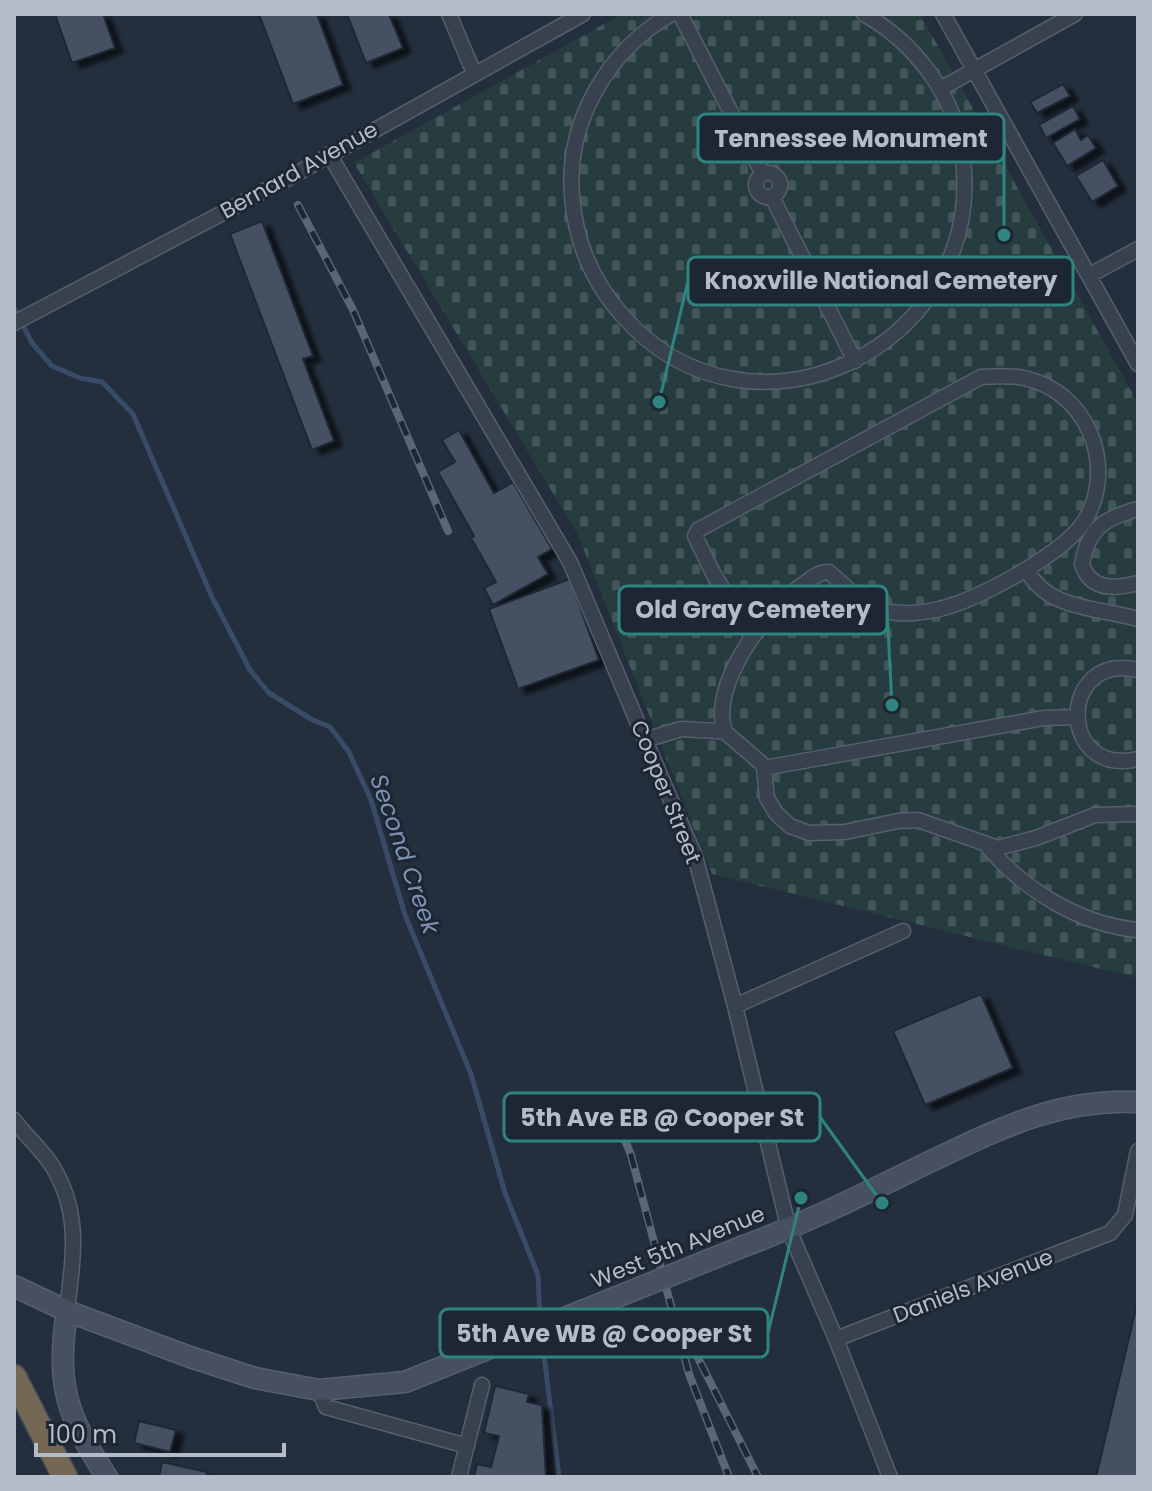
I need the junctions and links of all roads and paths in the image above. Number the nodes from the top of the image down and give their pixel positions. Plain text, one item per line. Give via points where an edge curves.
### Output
1 (449, 14) edge
2 (583, 14) edge
3 (671, 14) edge
4 (680, 14) edge
5 (864, 14) edge
6 (943, 14) edge
7 (1075, 14) edge
8 (975, 70) junction
9 (474, 73) junction
10 (940, 89) junction
11 (329, 154) junction
12 (1138, 249) edge
13 (1090, 275) junction
14 (14, 323) edge
15 (855, 361) junction
16 (1138, 364) edge
17 (1138, 509) edge
18 (1087, 529) junction
19 (1026, 569) junction
20 (1138, 583) edge
21 (1138, 619) edge
22 (752, 637) junction
23 (1138, 670) edge
24 (1076, 717) junction
25 (725, 732) junction
26 (645, 740) junction
27 (1138, 759) edge
28 (764, 768) junction
29 (1138, 814) edge
30 (988, 847) junction
31 (1138, 930) edge
32 (903, 931) dead end
33 (735, 1006) junction
34 (1138, 1102) edge
35 (14, 1120) edge
36 (1138, 1151) edge
37 (789, 1230) junction
38 (14, 1286) edge
39 (67, 1311) junction
40 (836, 1339) junction
41 (14, 1377) edge
42 (482, 1385) dead end
43 (319, 1390) junction
44 (467, 1446) junction
45 (65, 1477) edge
46 (107, 1477) edge
47 (459, 1477) edge
48 (890, 1477) edge

1 - 9 street
2 - 9 street, Bernard Avenue
3 - 15 street via 638,38 605,74 576,141 573,214 598,283 646,339 711,373 784,381
4 - 15 street via 763,174 773,174 779,181 772,197
5 - 10 street via 903,42
6 - 8 street
7 - 8 street
8 - 10 street
8 - 13 street
9 - 11 street, Bernard Avenue
10 - 15 street via 963,157 961,229 946,270 923,307 892,338
11 - 14 street, Bernard Avenue
11 - 26 street, Cooper Street via 570,562
12 - 13 street
13 - 16 street
17 - 18 street
18 - 19 street
18 - 20 street via 1082,564 1092,581 1121,588
18 - 22 street via 1099,468 1085,420 1067,399 1035,381 981,377 698,530 695,536 713,573
19 - 21 street via 1046,594 1090,611
19 - 22 street via 952,606 902,613 878,609 824,571 786,598
22 - 25 street via 723,699
23 - 24 street via 1121,667 1093,678 1083,689
24 - 27 street via 1079,732 1098,754 1127,762
24 - 28 street via 1044,718
25 - 26 street via 681,729
25 - 28 street
26 - 33 street, Cooper Street via 695,856
28 - 30 street via 767,798 784,822 798,830 833,833 918,820
29 - 30 street via 1095,815 1010,846
30 - 31 street via 1016,876 1066,907 1098,923
32 - 33 street
33 - 37 street, Cooper Street
34 - 37 street, West 5th Avenue via 1076,1105 1022,1120
35 - 39 street via 49,1161 70,1205 75,1228
36 - 40 street, Daniels Avenue via 1125,1215 1110,1233
37 - 40 street, Cooper Street
37 - 43 street, West 5th Avenue, bridge via 405,1382
38 - 39 street, West 5th Avenue
39 - 43 street, West 5th Avenue via 242,1374
39 - 46 street via 64,1393 88,1449
40 - 48 street, Cooper Street
41 - 45 highway
42 - 44 street
43 - 44 street, West 5th Avenue via 326,1407
44 - 47 street

